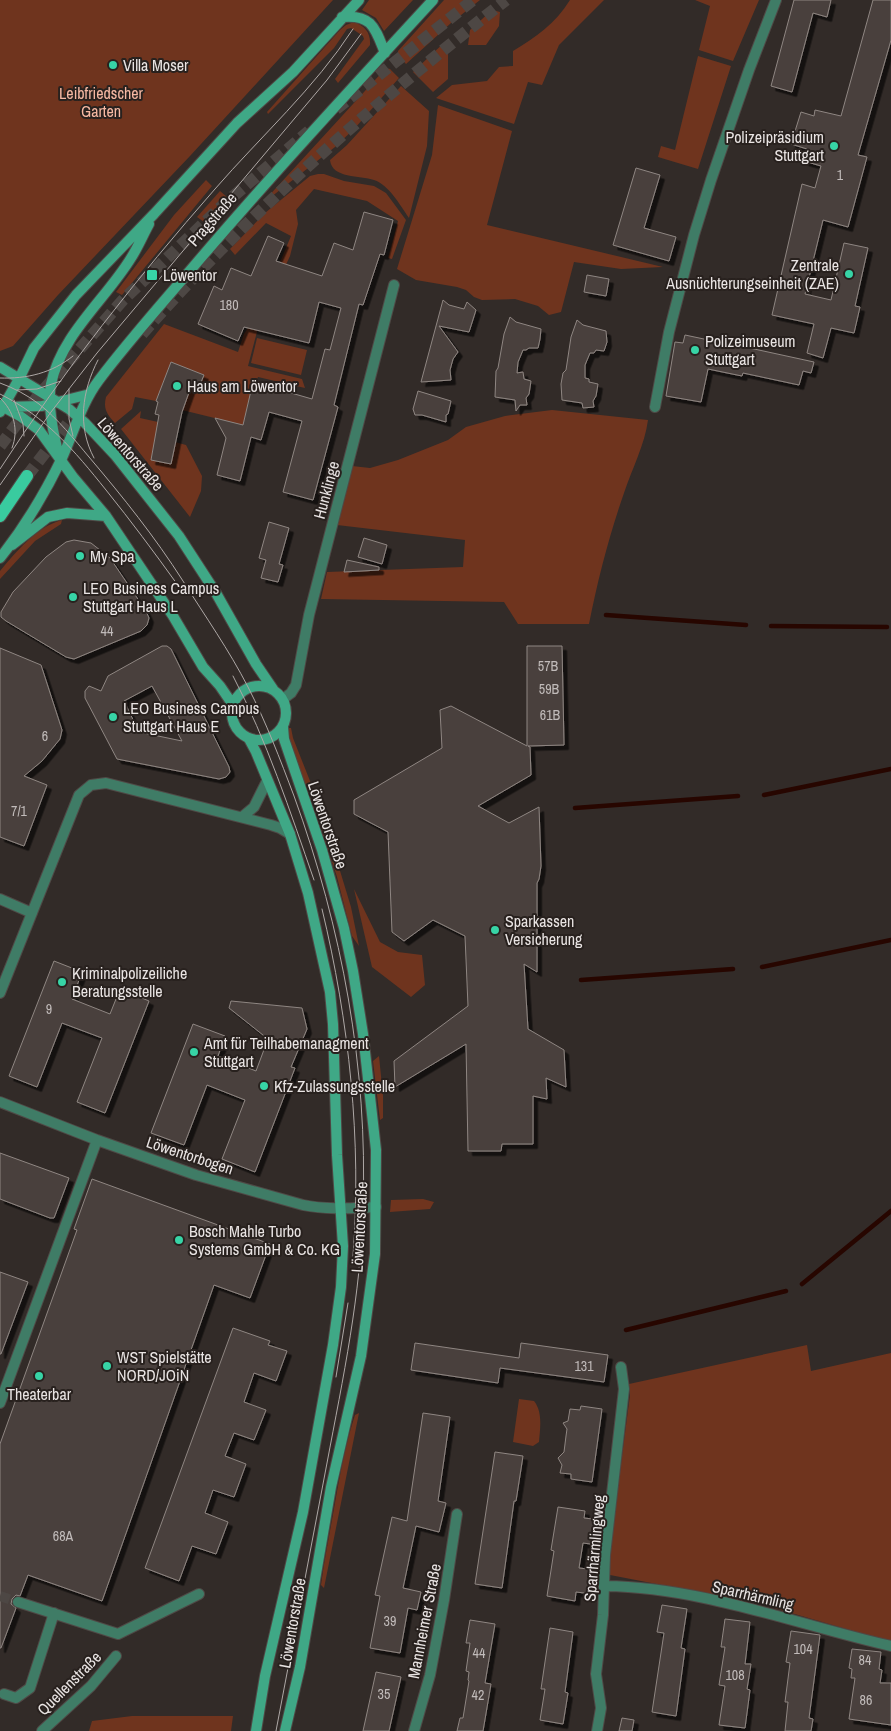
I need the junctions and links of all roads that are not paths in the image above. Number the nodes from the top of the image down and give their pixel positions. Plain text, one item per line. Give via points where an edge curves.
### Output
1 (359, 0) edge
2 (433, 0) edge
3 (776, 0) edge
4 (342, 18) junction
5 (384, 53) junction
6 (154, 214) junction
7 (394, 285) dead end
8 (0, 367) edge
9 (19, 379) junction
10 (90, 394) junction
11 (53, 401) junction
12 (1, 408) edge
13 (655, 408) dead end
14 (79, 418) junction
15 (60, 460) junction
16 (27, 476) tunnel mouth
17 (0, 516) edge
18 (106, 516) junction
19 (3, 554) edge
20 (272, 689) junction
21 (283, 699) junction
22 (233, 704) junction
23 (283, 727) junction
24 (249, 739) junction
25 (267, 781) junction
26 (242, 817) junction
27 (290, 834) junction
28 (0, 899) edge
29 (32, 913) junction
30 (0, 993) edge
31 (0, 1102) edge
32 (97, 1140) junction
33 (376, 1207) junction
34 (340, 1208) junction
35 (622, 1367) dead end
36 (0, 1403) edge
37 (457, 1514) dead end
38 (605, 1586) junction
39 (199, 1594) dead end
40 (18, 1602) tunnel mouth
41 (54, 1613) junction
42 (891, 1646) edge
43 (116, 1656) dead end
44 (4, 1694) dead end
45 (42, 1731) edge
46 (256, 1731) edge
47 (285, 1731) edge
48 (414, 1731) edge
49 (597, 1731) edge

1 - 4 main road
2 - 5 main road, Pragstraße
3 - 13 street via 694,235 669,332
4 - 5 main road via 356,16 366,20 375,29
4 - 6 main road
5 - 10 main road, Pragstraße via 231,222 138,331
6 - 9 main road via 64,310 34,348
6 - 11 main road via 131,258 69,342 56,368
7 - 21 street, Hunklinge via 314,597 296,685
8 - 9 main road, Löwentorstraße
9 - 11 main road, Löwentorstraße
9 - 12 main road
10 - 11 main road
10 - 14 main road, Pragstraße
11 - 12 main road
11 - 14 main road, Löwentorstraße
11 - 15 main road
12 - 15 main road, Löwentorstraße via 20,416 39,430
14 - 15 main road, Pragstraße
14 - 20 main road, Löwentorstraße via 115,455 179,536
15 - 18 main road, Löwentorstraße
15 - 19 main road, Pragstraße via 45,490
16 - 17 main road
18 - 19 main road via 66,513 48,517
18 - 22 main road, Löwentorstraße via 203,667
20 - 21 main road, Löwentorstraße
20 - 22 main road via 260,685 248,688
21 - 23 main road, Löwentorstraße via 286,718
22 - 24 main road, Löwentorstraße via 234,725
23 - 24 main road via 271,738
23 - 33 main road, Löwentorstraße via 284,739 322,850 353,971 376,1150
24 - 25 main road, Löwentorstraße
25 - 26 street via 254,807
25 - 27 main road, Löwentorstraße
26 - 27 street via 275,826
26 - 29 street via 106,783 91,785 80,795
27 - 34 main road, Löwentorstraße via 308,893 330,992
28 - 29 street
29 - 30 street
31 - 32 street, Löwentorbogen
32 - 34 street, Löwentorbogen via 196,1175 303,1205
32 - 36 street
33 - 34 street, Löwentorbogen
33 - 47 main road, Löwentorstraße via 375,1254 361,1356 331,1487 300,1667
34 - 46 main road, Löwentorstraße via 343,1246 341,1287 333,1345 303,1512 265,1676
35 - 38 street, Sparrhärmlingweg via 624,1390 605,1555
37 - 48 street, Mannheimer Straße via 430,1675
38 - 42 street, Sparrhärmling via 639,1588 767,1612 845,1636
38 - 49 street, Sparrhärmlingweg via 596,1674 601,1708
39 - 41 street via 118,1634
40 - 41 street
41 - 44 street via 30,1688 16,1698
43 - 45 street, Quellenstraße via 91,1686

